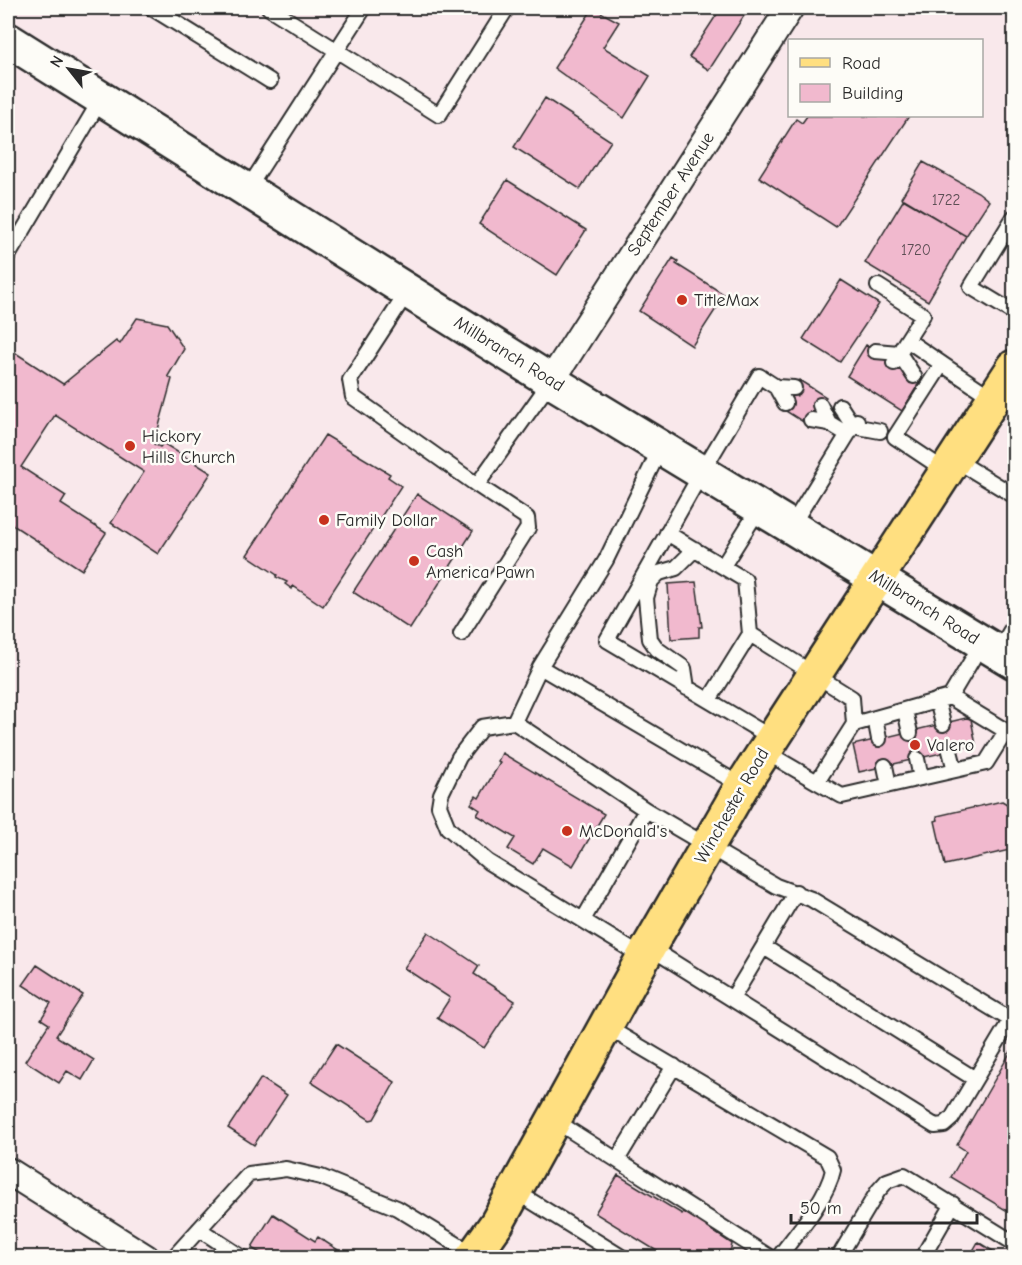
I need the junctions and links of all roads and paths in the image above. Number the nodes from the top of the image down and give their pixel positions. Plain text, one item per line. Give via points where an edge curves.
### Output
1 (152, 8) edge
2 (269, 8) edge
3 (364, 8) edge
4 (507, 8) edge
5 (790, 8) edge
6 (8, 40) edge
7 (336, 51) junction
8 (270, 81) dead end
9 (101, 99) junction
10 (247, 190) junction
11 (1014, 217) edge
12 (1011, 232) edge
13 (8, 256) edge
14 (879, 286) dead end
15 (408, 291) junction
16 (1014, 313) edge
17 (907, 340) junction
18 (875, 351) dead end
19 (897, 358) junction
20 (942, 364) junction
21 (914, 376) dead end
22 (551, 381) junction
23 (776, 387) junction
24 (794, 388) dead end
25 (1006, 388) edge
26 (785, 403) dead end
27 (820, 405) dead end
28 (840, 406) dead end
29 (811, 420) dead end
30 (829, 423) junction
31 (853, 426) junction
32 (880, 431) dead end
33 (661, 447) junction
34 (950, 465) junction
35 (702, 472) junction
36 (477, 485) junction
37 (1014, 496) edge
38 (760, 507) junction
39 (792, 525) junction
40 (667, 533) junction
41 (695, 549) junction
42 (723, 566) junction
43 (876, 577) junction
44 (461, 634) dead end
45 (750, 634) junction
46 (1002, 645) edge
47 (540, 667) junction
48 (813, 675) junction
49 (687, 688) junction
50 (944, 698) junction
51 (708, 700) junction
52 (905, 710) junction
53 (875, 718) junction
54 (514, 722) junction
55 (854, 724) junction
56 (944, 724) dead end
57 (1010, 731) edge
58 (910, 733) dead end
59 (879, 739) dead end
60 (768, 745) junction
61 (950, 751) dead end
62 (916, 759) dead end
63 (885, 766) dead end
64 (955, 770) junction
65 (921, 778) junction
66 (817, 782) junction
67 (889, 785) junction
68 (742, 786) junction
69 (646, 810) junction
70 (709, 845) junction
71 (796, 892) junction
72 (583, 920) junction
73 (764, 947) junction
74 (646, 952) junction
75 (732, 999) junction
76 (1013, 1017) edge
77 (605, 1026) junction
78 (674, 1066) junction
79 (975, 1079) junction
80 (554, 1120) junction
81 (617, 1160) junction
82 (8, 1172) edge
83 (515, 1191) junction
84 (953, 1204) junction
85 (199, 1229) junction
86 (1014, 1243) edge
87 (146, 1257) edge
88 (173, 1257) edge
89 (243, 1257) edge
90 (475, 1257) edge
91 (623, 1257) edge
92 (771, 1257) edge
93 (778, 1257) edge
94 (838, 1257) edge
95 (922, 1257) edge

1 - 8 lane
2 - 7 lane
3 - 7 lane
4 - 7 lane via 439,115
5 - 22 street, September Avenue
6 - 9 main road, Millbranch Road
7 - 10 lane
9 - 10 main road, Millbranch Road
9 - 13 lane
10 - 15 main road, Millbranch Road
11 - 12 lane
12 - 16 lane via 971,287
14 - 17 lane via 923,315
15 - 22 main road, Millbranch Road
15 - 36 lane via 350,380 353,397
17 - 19 lane
17 - 20 lane
18 - 19 lane
19 - 21 lane
20 - 25 lane
20 - 34 lane via 895,437
22 - 33 main road, Millbranch Road
22 - 36 lane
23 - 24 lane
23 - 26 lane
23 - 35 lane via 759,376
25 - 34 main road, Winchester Road
27 - 30 lane
28 - 31 lane
29 - 30 lane
30 - 31 lane
31 - 32 lane
31 - 39 lane
33 - 35 main road, Millbranch Road
33 - 47 lane via 606,560
34 - 37 lane
34 - 43 main road, Winchester Road
35 - 38 main road, Millbranch Road
35 - 40 lane
36 - 44 lane via 527,518 528,528
38 - 39 main road, Millbranch Road
38 - 42 lane
39 - 43 main road, Millbranch Road
40 - 41 lane
40 - 49 lane via 607,640
41 - 42 lane
41 - 49 lane via 676,568 658,573 646,598 650,639 657,649 684,668
42 - 45 lane via 745,580
43 - 46 main road, Millbranch Road
43 - 48 main road, Winchester Road
45 - 48 lane
45 - 51 lane
46 - 50 lane
47 - 54 lane
47 - 68 lane
48 - 55 lane via 852,698
48 - 60 main road, Winchester Road
49 - 51 lane
50 - 52 lane
50 - 56 lane
50 - 57 lane
51 - 60 lane
52 - 53 lane
52 - 58 lane
53 - 55 lane
53 - 59 lane
54 - 69 lane
54 - 72 lane via 482,727 459,757 439,806 448,828 467,847
55 - 66 lane
57 - 64 lane via 986,763
60 - 66 lane
60 - 68 main road, Winchester Road
61 - 64 lane
62 - 65 lane
63 - 67 lane
64 - 65 lane
65 - 67 lane
66 - 67 lane via 842,796
68 - 70 main road, Winchester Road
69 - 70 lane
69 - 72 lane
70 - 71 lane via 776,886
70 - 74 main road, Winchester Road
71 - 73 lane
71 - 76 lane
72 - 74 lane
73 - 75 lane
73 - 79 lane
74 - 75 lane
74 - 77 main road, Winchester Road
75 - 79 lane via 935,1126 952,1118
76 - 79 lane
77 - 78 lane
77 - 80 main road, Winchester Road
78 - 81 lane
78 - 93 lane via 820,1152 831,1165 829,1182
80 - 81 lane
80 - 83 main road, Winchester Road
81 - 92 lane
82 - 87 street
83 - 90 main road, Winchester Road
83 - 91 lane
84 - 86 lane
84 - 94 lane via 904,1175 887,1181
84 - 95 lane
85 - 88 lane
85 - 89 lane
85 - 90 lane via 249,1174 286,1168 321,1177 398,1208

